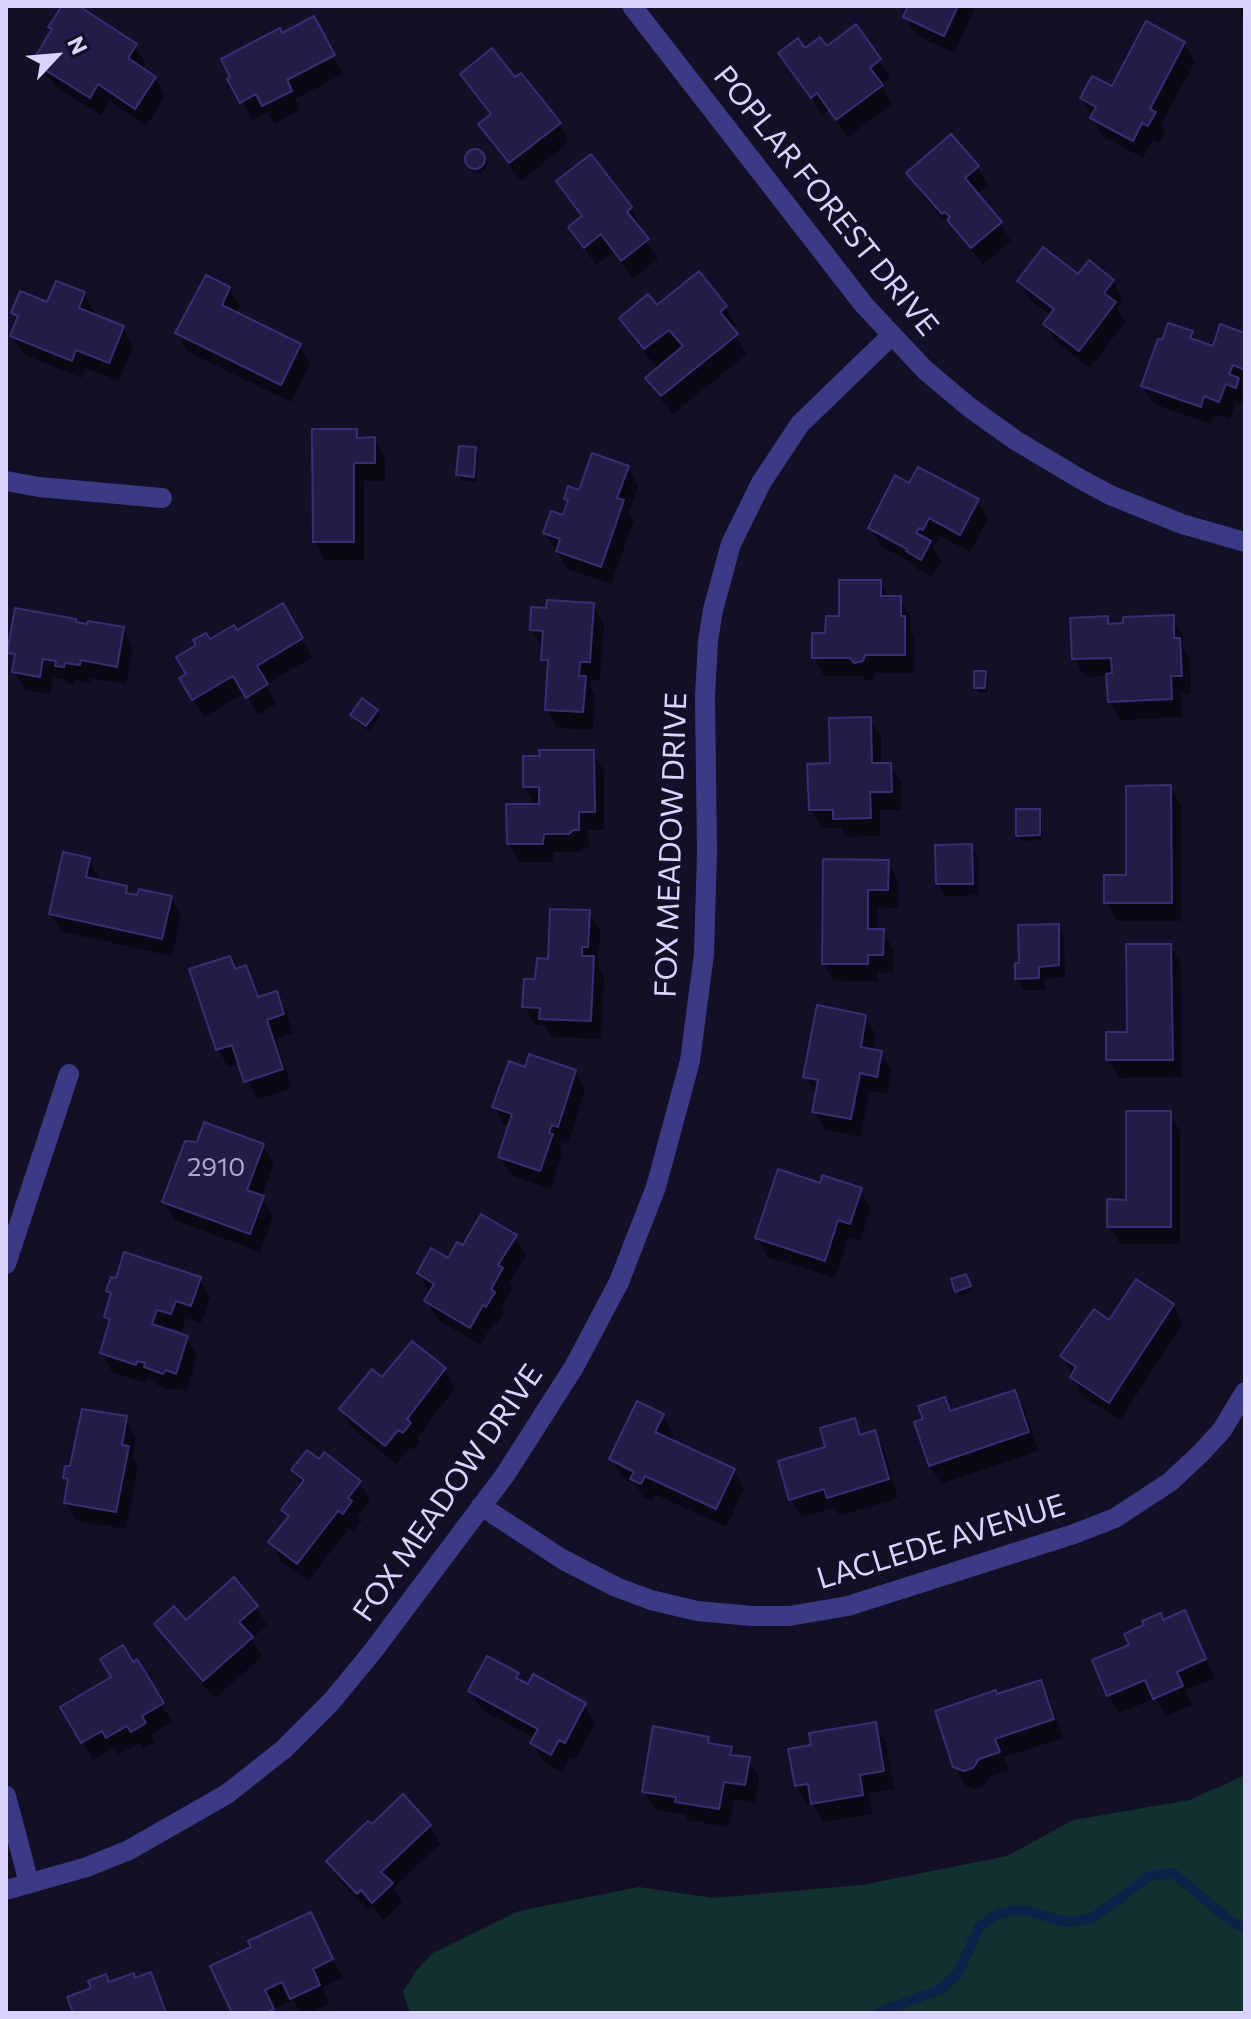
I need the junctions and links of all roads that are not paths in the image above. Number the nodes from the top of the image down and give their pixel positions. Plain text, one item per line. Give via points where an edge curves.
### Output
1 (643, 10) edge
2 (892, 335) junction
3 (6, 481) edge
4 (162, 498) dead end
5 (1245, 542) edge
6 (69, 1074) dead end
7 (6, 1264) edge
8 (1245, 1392) edge
9 (481, 1506) junction
10 (6, 1796) edge
11 (29, 1883) junction
12 (6, 1890) edge

1 - 2 street, POPLAR FOREST DRIVE
2 - 5 street, POPLAR FOREST DRIVE via 969,407 1082,480 1182,524
2 - 9 street, FOX MEADOW DRIVE via 800,424 761,483 731,544 708,641 704,954 682,1094 656,1187 619,1282 574,1367
3 - 4 street
6 - 7 street
8 - 9 street, LACLEDE AVENUE via 1201,1453 1170,1482 1115,1518 848,1606 789,1616 697,1611 651,1600 562,1559
9 - 11 street, FOX MEADOW DRIVE via 373,1651 284,1749 227,1794 165,1832 87,1867
10 - 11 street
11 - 12 street, FOX MEADOW DRIVE

